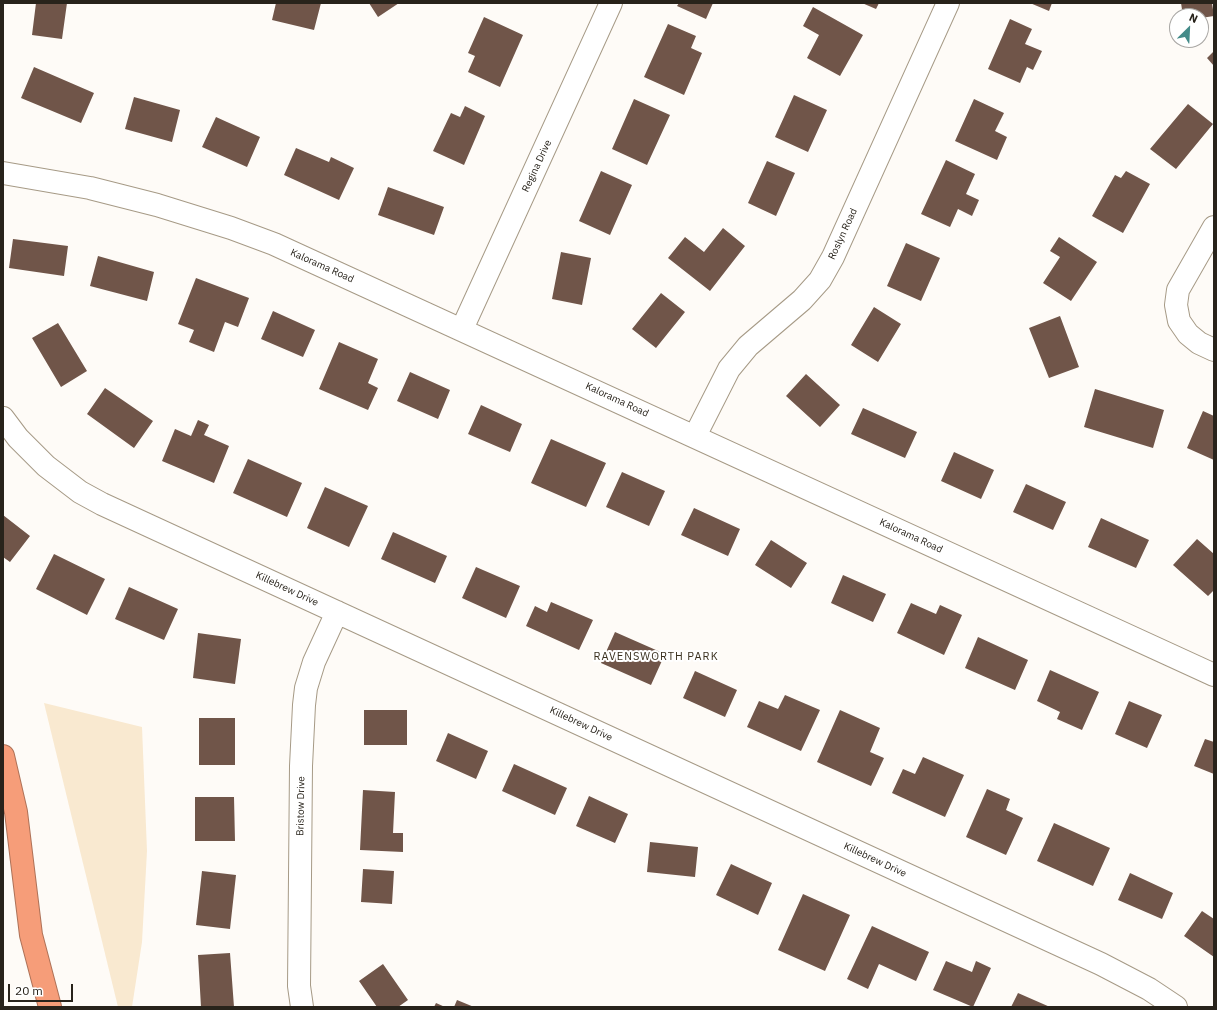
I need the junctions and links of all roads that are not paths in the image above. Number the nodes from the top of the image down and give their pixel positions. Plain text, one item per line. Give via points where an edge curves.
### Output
1 (611, 3) edge
2 (948, 3) edge
3 (3, 173) edge
4 (1214, 227) edge
5 (462, 330) junction
6 (1214, 350) edge
7 (3, 418) edge
8 (695, 436) junction
9 (337, 612) junction
10 (1214, 675) edge
11 (3, 756) edge
12 (50, 1007) edge
13 (302, 1007) edge
14 (1176, 1007) edge

1 - 5 street, Regina Drive
2 - 8 street, Roslyn Road via 833,257 820,280 802,300 748,346 729,369
3 - 5 street, Kalorama Road via 90,188 231,228 274,244
4 - 6 street via 1178,290 1176,305 1179,321 1188,334
5 - 8 street, Kalorama Road
7 - 9 street, Killebrew Drive via 18,438 46,466 86,495
8 - 10 street, Kalorama Road
9 - 13 street, Bristow Drive via 314,662 304,705 299,978
9 - 14 street, Killebrew Drive via 1101,964
11 - 12 highway via 16,812 31,935

